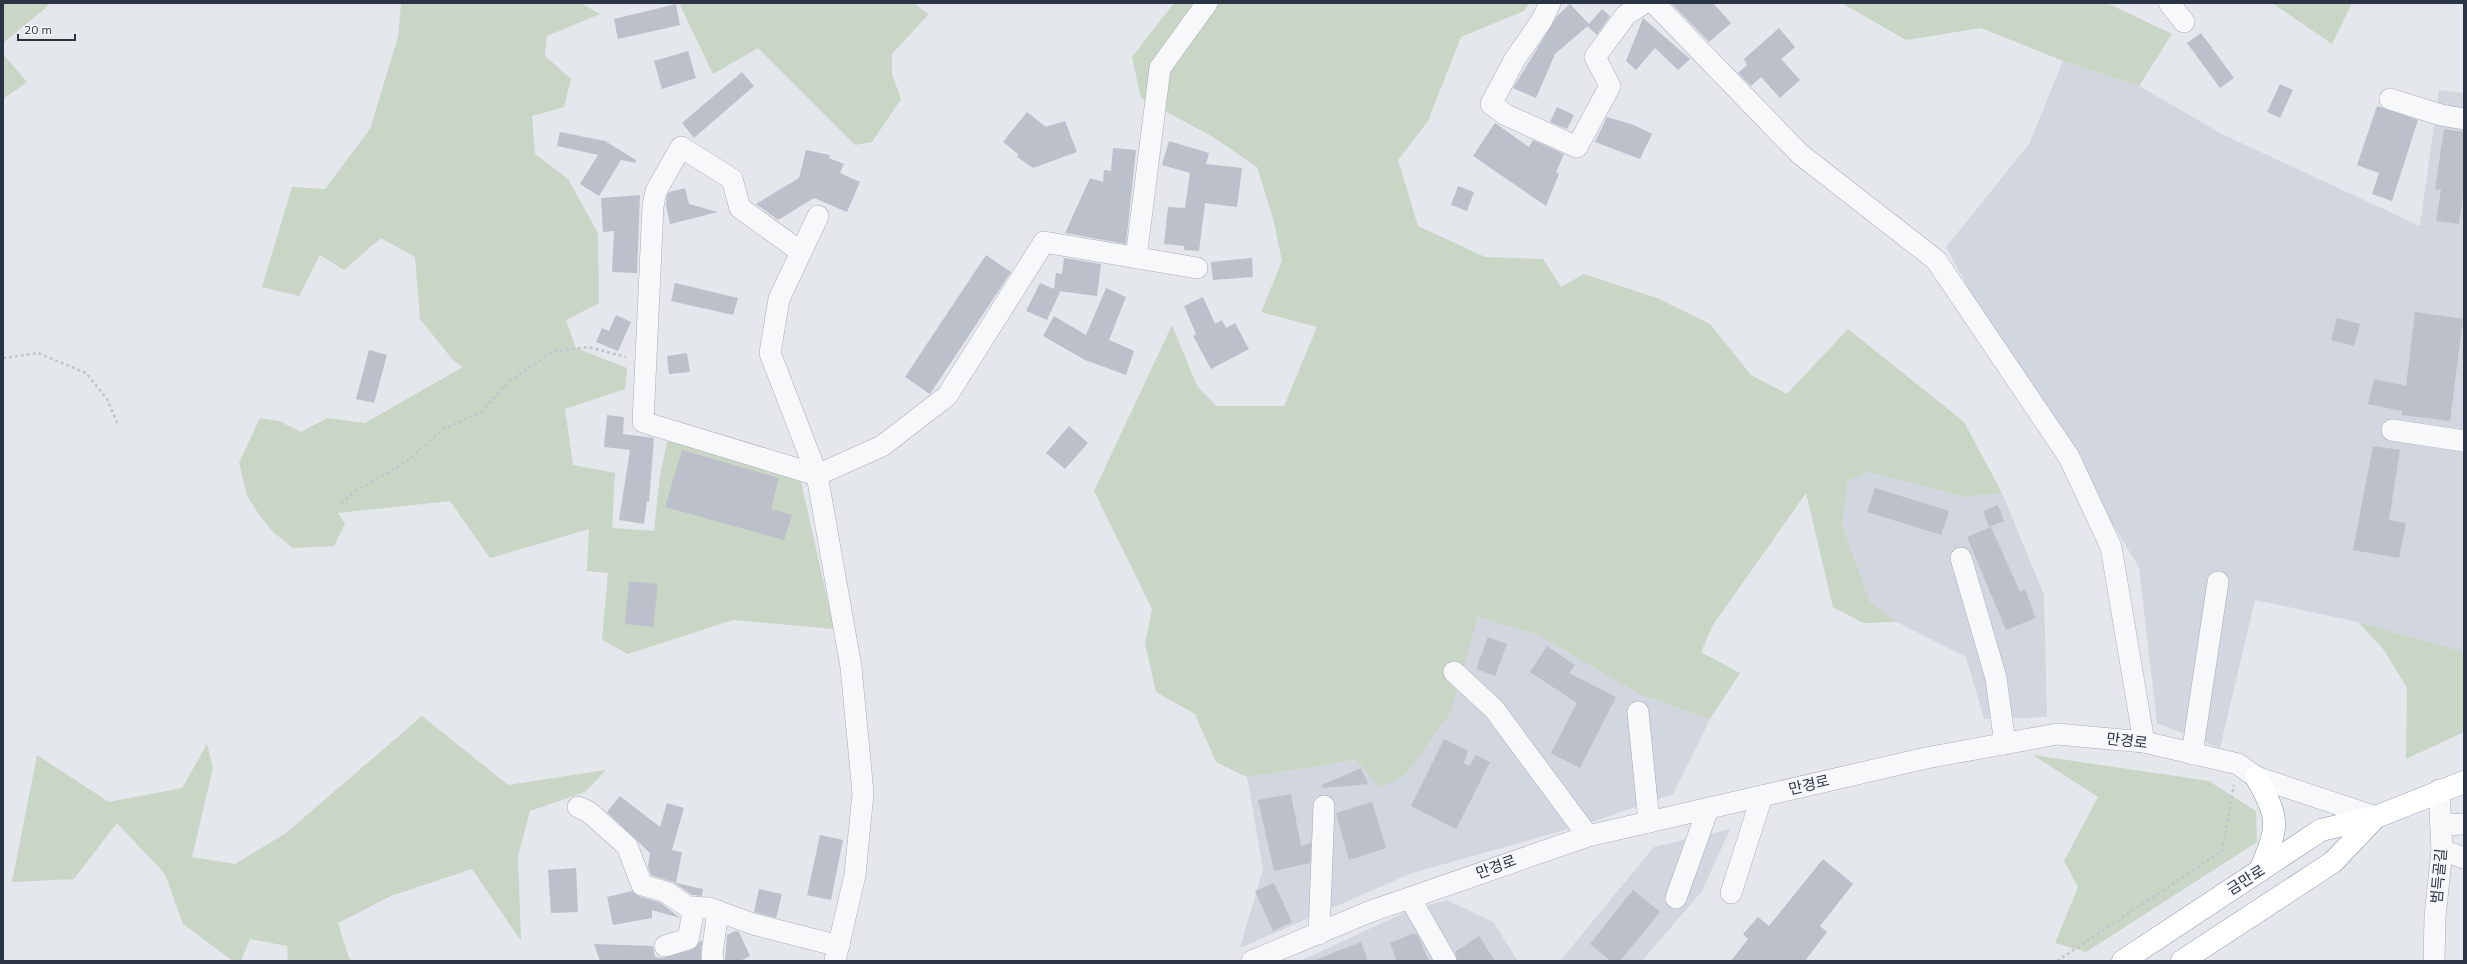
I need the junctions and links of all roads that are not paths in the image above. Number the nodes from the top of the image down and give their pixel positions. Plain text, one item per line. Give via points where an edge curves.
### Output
1 (1207, 3) edge
2 (1550, 3) edge
3 (1644, 3) edge
4 (1654, 3) edge
5 (2169, 3) edge
6 (2184, 22) dead end
7 (2390, 99) dead end
8 (2464, 119) edge
9 (818, 216) dead end
10 (801, 252) junction
11 (1136, 258) junction
12 (1197, 268) dead end
13 (2392, 430) dead end
14 (2464, 441) edge
15 (817, 475) junction
16 (1960, 558) dead end
17 (2218, 582) dead end
18 (1454, 672) dead end
19 (1638, 712) dead end
20 (2144, 742) junction
21 (2005, 744) junction
22 (2192, 754) junction
23 (2256, 777) junction
24 (2464, 782) edge
25 (2439, 790) junction
26 (1762, 796) junction
27 (1324, 806) dead end
28 (578, 807) dead end
29 (1708, 809) junction
30 (2376, 817) junction
31 (1649, 822) junction
32 (2441, 824) junction
33 (2464, 824) edge
34 (1588, 836) junction
35 (2456, 854) edge
36 (2260, 871) junction
37 (1731, 893) dead end
38 (1410, 898) junction
39 (1676, 898) dead end
40 (694, 907) junction
41 (718, 911) junction
42 (1318, 934) junction
43 (665, 946) dead end
44 (837, 953) edge
45 (1294, 953) edge
46 (713, 961) edge
47 (1252, 961) edge
48 (1446, 961) edge
49 (2122, 961) edge
50 (2182, 961) edge
51 (2434, 961) edge

1 - 11 street via 1160,68
2 - 3 street via 1491,104 1506,115 1577,148 1610,86 1595,57 1626,15
4 - 20 street via 1800,154 1936,260 2069,457 2111,546
5 - 6 street
7 - 8 street via 2441,115
9 - 10 street
10 - 15 street via 779,298 770,353
10 - 15 street via 740,208 732,179 681,147 656,191 653,206 644,422
11 - 12 street
11 - 15 street via 1044,242 947,396 882,446
13 - 14 street
15 - 44 street via 851,667 863,793 855,875
16 - 21 street via 1996,678
17 - 22 street
18 - 34 street via 1494,709
19 - 31 street
20 - 21 street, 만경로 via 2057,734
20 - 22 street, 만경로
21 - 26 street, 만경로 via 1926,758
22 - 23 street, 만경로 via 2238,764
23 - 30 street, 만경로
23 - 36 main road via 2270,800 2275,820 2275,834
24 - 25 main road, 금만로
25 - 30 main road, 금만로
25 - 32 street, 범득골길
26 - 29 street, 만경로
26 - 37 street
27 - 42 street
28 - 40 street via 589,812 627,846 642,885 666,892
29 - 31 street, 만경로
29 - 39 street
30 - 36 main road, 금만로 via 2321,830
30 - 50 main road, 금만로 via 2333,862
31 - 34 street, 만경로
32 - 33 street
32 - 35 street, 범득골길
34 - 38 street, 만경로
35 - 51 street, 범득골길 via 2435,917
36 - 49 main road, 금만로
38 - 42 street, 만경로
38 - 48 street
40 - 41 street
40 - 43 street via 688,939
41 - 44 street
41 - 46 street
42 - 45 street, 만경로
45 - 47 street, 만경로

